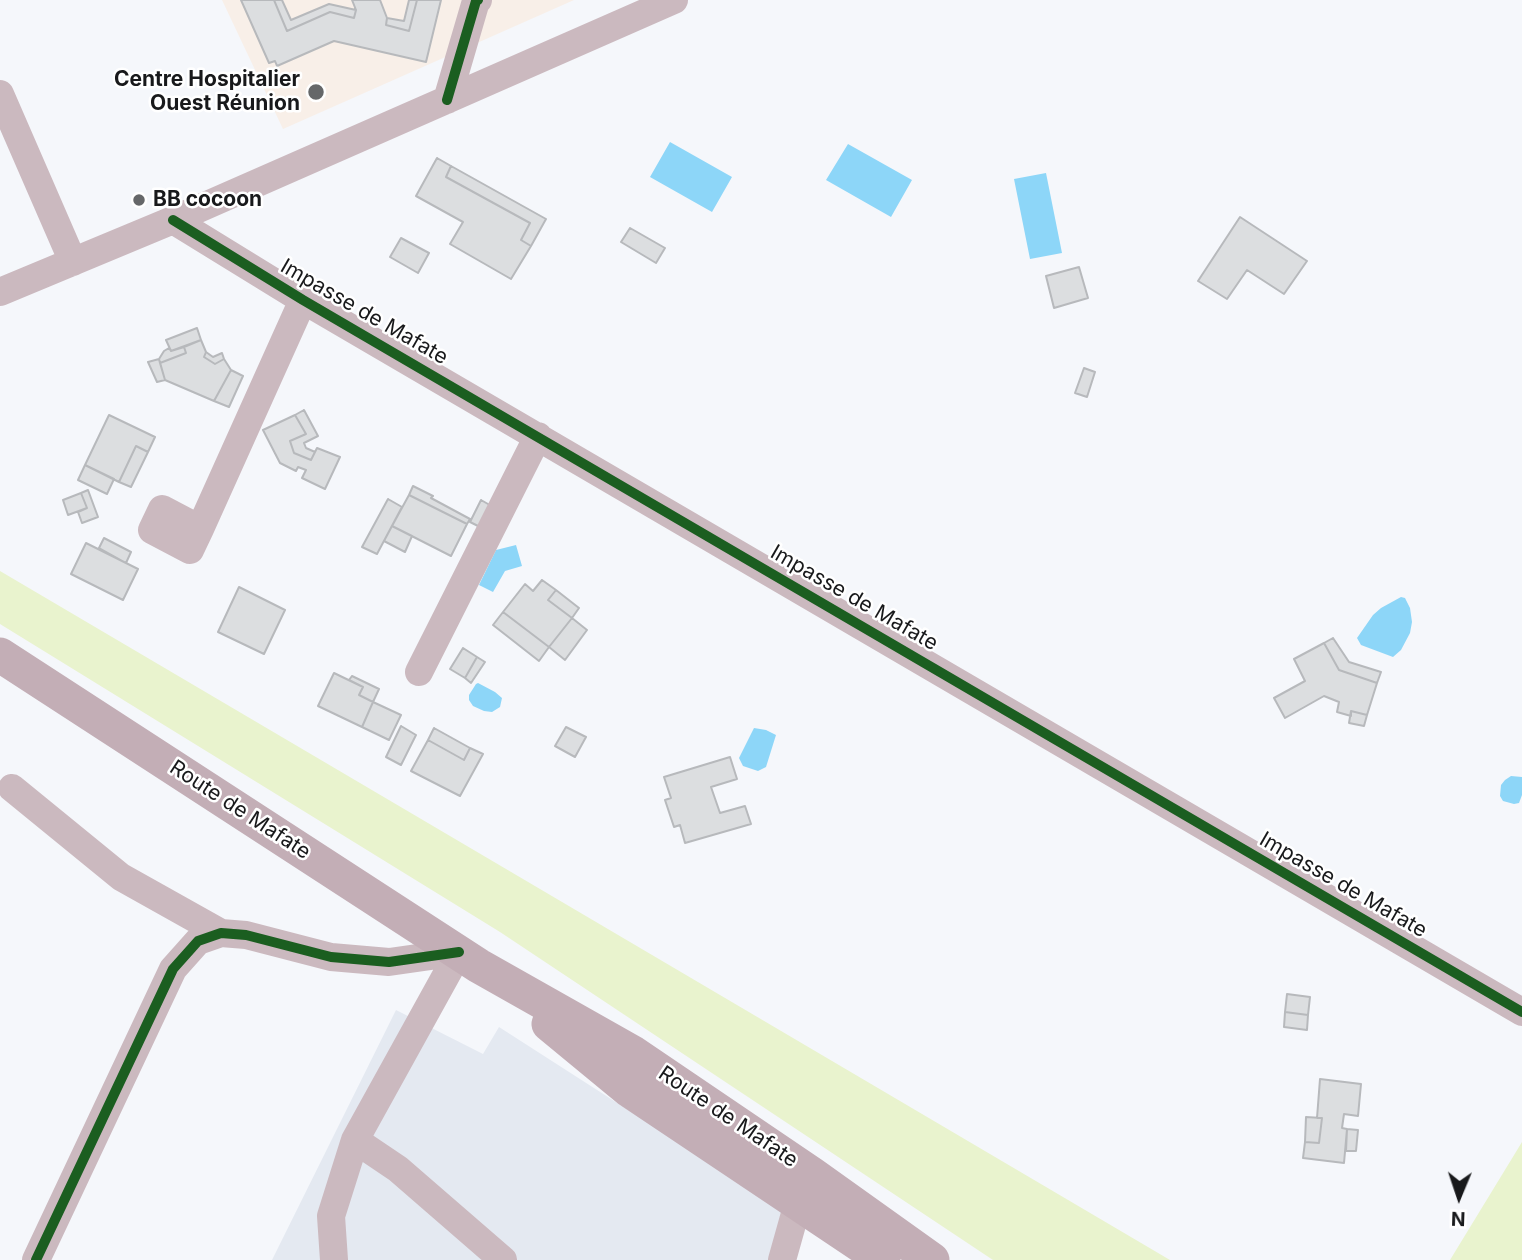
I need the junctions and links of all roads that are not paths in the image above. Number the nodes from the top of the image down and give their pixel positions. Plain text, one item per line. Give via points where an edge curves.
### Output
1 (478, 0) edge
2 (668, 1) edge
3 (0, 94) edge
4 (447, 100) junction
5 (173, 220) junction
6 (74, 262) junction
7 (0, 292) edge
8 (303, 300) junction
9 (538, 436) junction
10 (200, 529) dead end
11 (0, 655) edge
12 (419, 672) dead end
13 (12, 788) dead end
14 (221, 933) junction
15 (469, 959) junction
16 (1520, 1006) edge
17 (355, 1140) junction
18 (805, 1189) junction
19 (36, 1260) edge
20 (334, 1260) edge
21 (503, 1260) edge
22 (782, 1260) edge
23 (883, 1260) edge
24 (932, 1260) edge

1 - 4 street
2 - 4 street
3 - 6 street
4 - 5 street
5 - 6 street
5 - 8 street, Impasse de Mafate
6 - 7 street
8 - 9 street, Impasse de Mafate
8 - 10 street
9 - 12 street
9 - 16 street, Impasse de Mafate
11 - 15 main road, Route de Mafate
13 - 14 street via 121,877
14 - 15 street via 331,957 389,962
14 - 19 street via 198,941 173,969
15 - 17 street
15 - 18 main road, Route de Mafate via 629,1090
17 - 20 street via 331,1216
17 - 21 street via 398,1169
18 - 22 street
18 - 23 main road, Route de Mafate
18 - 24 main road, Route de Mafate

